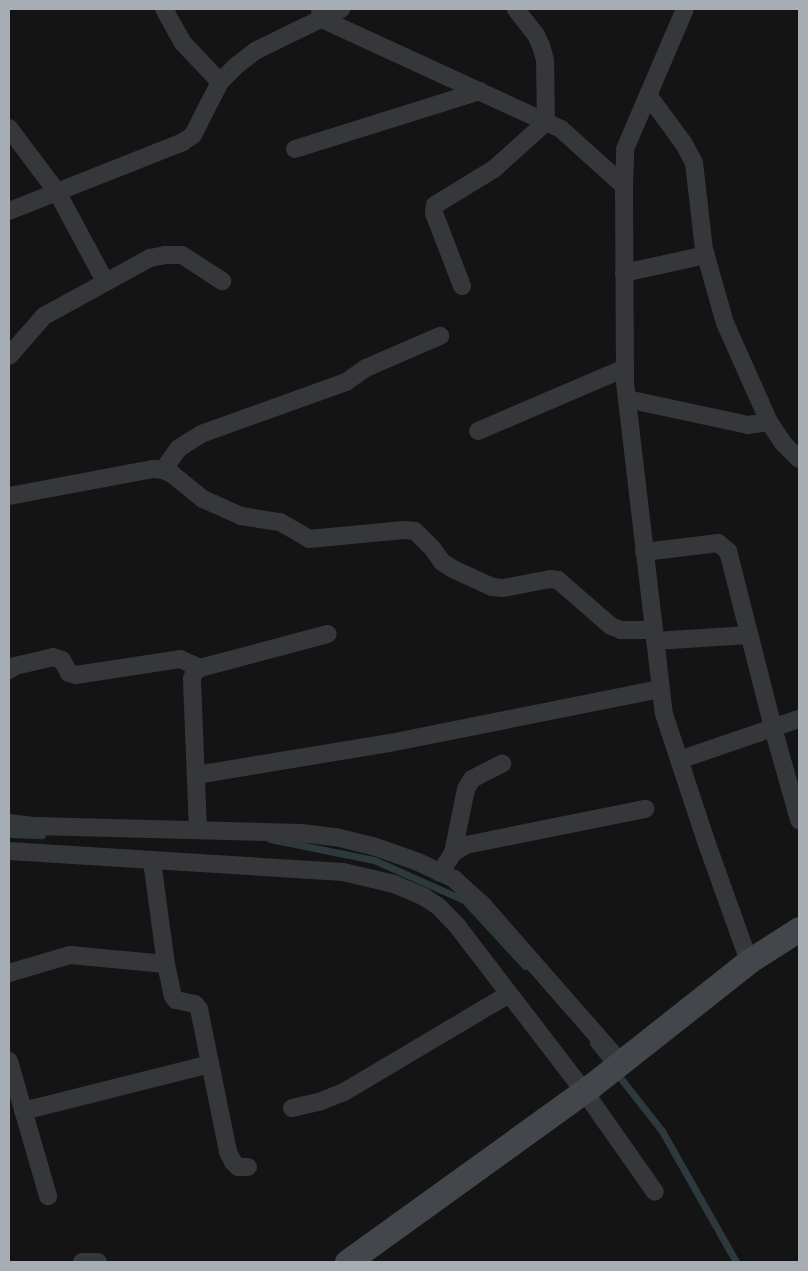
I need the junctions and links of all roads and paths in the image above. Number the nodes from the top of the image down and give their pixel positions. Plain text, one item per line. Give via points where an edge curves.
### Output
1 (164, 9) edge
2 (341, 9) edge
3 (516, 9) edge
4 (685, 9) edge
5 (321, 14) edge
6 (220, 82) junction
7 (480, 91) junction
8 (648, 94) junction
9 (546, 122) junction
10 (9, 128) edge
11 (295, 149) dead end
12 (624, 186) junction
13 (57, 192) junction
14 (9, 211) edge
15 (706, 255) junction
16 (624, 273) junction
17 (105, 281) junction
18 (222, 281) dead end
19 (462, 286) dead end
20 (440, 336) dead end
21 (9, 356) edge
22 (625, 368) junction
23 (627, 398) junction
24 (769, 422) junction
25 (478, 431) dead end
26 (799, 459) edge
27 (163, 470) junction
28 (9, 496) edge
29 (644, 552) junction
30 (328, 634) dead end
31 (750, 635) junction
32 (654, 636) junction
33 (200, 668) junction
34 (9, 670) edge
35 (661, 689) junction
36 (799, 719) edge
37 (773, 728) junction
38 (680, 760) junction
39 (502, 764) dead end
40 (196, 775) junction
41 (646, 809) dead end
42 (799, 820) edge
43 (9, 823) edge
44 (198, 830) junction
45 (9, 851) edge
46 (453, 853) junction
47 (152, 861) junction
48 (440, 873) junction
49 (799, 929) edge
50 (749, 960) junction
51 (166, 964) junction
52 (9, 973) edge
53 (509, 994) junction
54 (9, 1061) edge
55 (210, 1064) junction
56 (618, 1065) junction
57 (588, 1089) junction
58 (292, 1108) dead end
59 (23, 1111) junction
60 (248, 1167) dead end
61 (655, 1192) dead end
62 (48, 1196) dead end
63 (82, 1262) edge
64 (98, 1262) edge
65 (347, 1262) edge

1 - 6 street via 182,42
2 - 5 street
3 - 9 street via 536,35 545,60
4 - 8 street
5 - 6 street via 255,51
5 - 7 street
6 - 13 street via 193,136
7 - 9 street
7 - 11 street
8 - 12 street via 625,149
8 - 15 street via 694,163
9 - 12 street via 561,129
9 - 19 street via 494,169 435,205 434,213
10 - 13 street
12 - 16 street
13 - 14 street
13 - 17 street
15 - 16 street
15 - 24 street via 725,323
16 - 22 street
17 - 18 street via 150,258 165,255 182,255
17 - 21 street via 44,316
20 - 27 street via 366,368 346,382 201,434 179,448
22 - 23 street
22 - 25 street
23 - 24 street via 748,426
23 - 29 street
24 - 26 street
27 - 28 street via 153,468
27 - 32 street via 203,499 241,516 280,522 309,539 415,531 442,562 492,588 558,580 612,626
29 - 31 street via 718,544 725,546
29 - 32 street
30 - 33 street
31 - 32 street
31 - 37 street
32 - 35 street
33 - 34 street via 180,659 76,675 69,673 62,660 54,657
33 - 40 street via 192,679
35 - 38 street via 664,714
35 - 40 street via 390,743
36 - 37 street
37 - 38 street
37 - 42 street
38 - 50 street
39 - 46 street via 472,779 466,789
40 - 44 street
41 - 46 street via 466,845
43 - 44 street
44 - 48 street via 336,837 373,846
45 - 47 street
46 - 48 street
47 - 51 street
47 - 53 street via 343,872 394,884 438,906
48 - 56 street via 454,879 481,903
49 - 50 street
50 - 56 street
51 - 52 street via 70,955
51 - 55 street via 173,996 176,1000 195,1004 199,1009
53 - 57 street
53 - 58 street via 344,1092
54 - 59 street
55 - 59 street
55 - 60 street via 228,1152 238,1167
56 - 57 street
57 - 61 street
57 - 65 street
59 - 62 street
63 - 64 street

